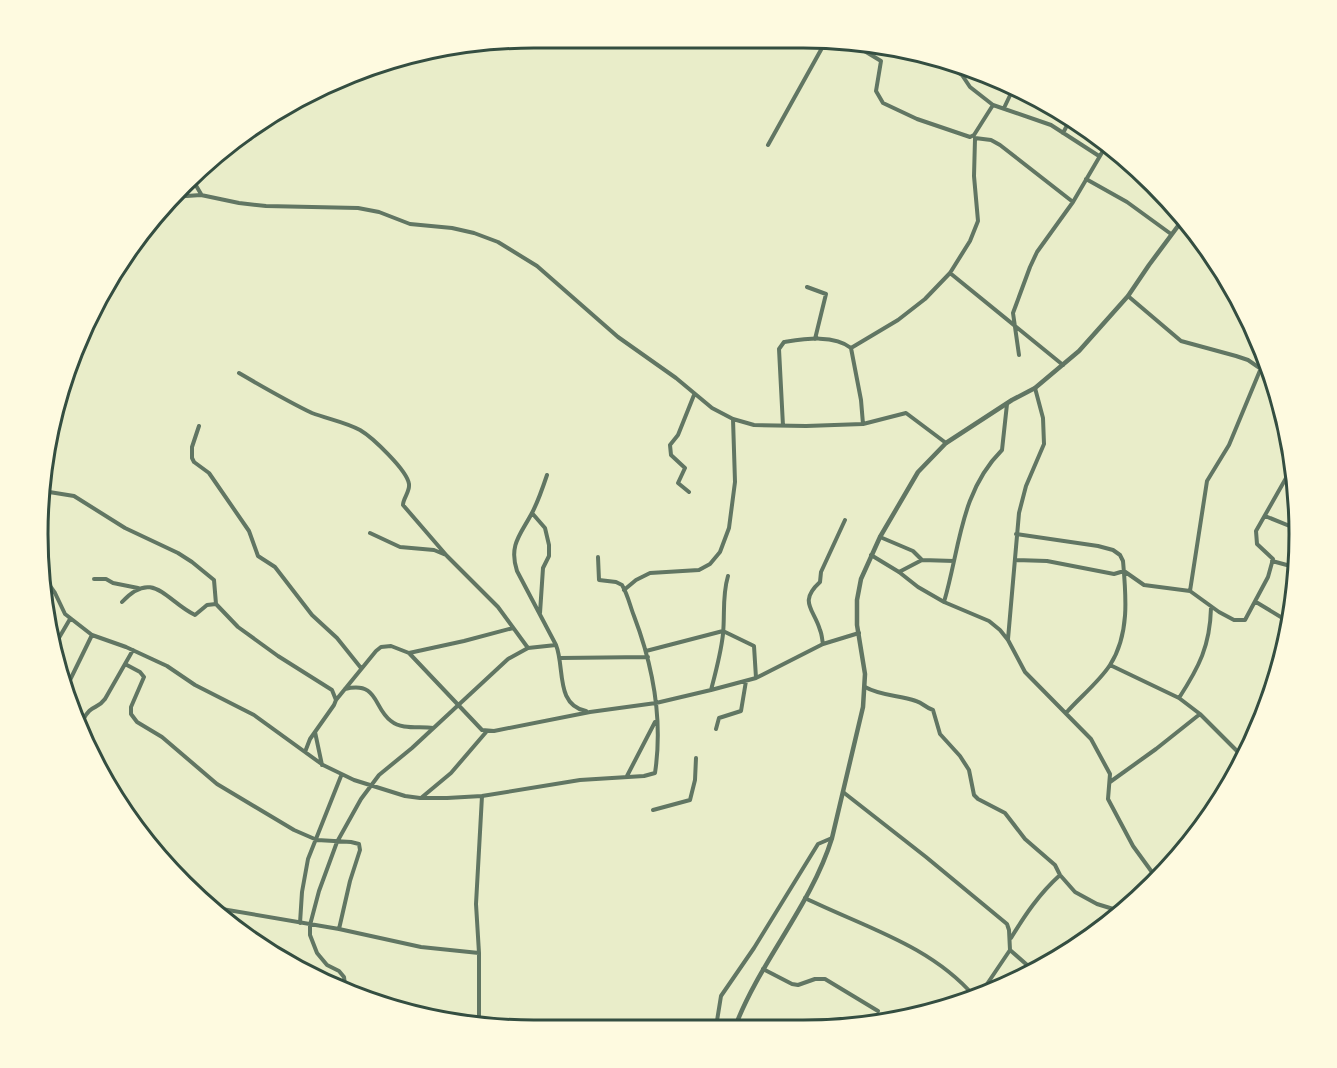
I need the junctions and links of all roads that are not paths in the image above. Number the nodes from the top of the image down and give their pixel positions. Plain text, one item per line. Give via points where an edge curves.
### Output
1 (822, 49) edge
2 (868, 52) edge
3 (962, 75) edge
4 (1010, 95) edge
5 (993, 105) junction
6 (1004, 108) junction
7 (1067, 126) edge
8 (1063, 133) junction
9 (974, 138) junction
10 (768, 146) dead end
11 (1102, 151) edge
12 (1099, 156) junction
13 (1086, 180) junction
14 (196, 185) edge
15 (201, 195) junction
16 (185, 196) edge
17 (1073, 202) junction
18 (1178, 225) edge
19 (1171, 234) junction
20 (950, 273) junction
21 (807, 287) dead end
22 (1128, 296) junction
23 (1013, 325) junction
24 (815, 339) junction
25 (851, 348) junction
26 (1019, 355) dead end
27 (1063, 365) junction
28 (1259, 368) edge
29 (239, 373) dead end
30 (1261, 374) edge
31 (1035, 388) junction
32 (694, 395) junction
33 (1006, 404) junction
34 (733, 419) junction
35 (863, 424) junction
36 (200, 426) dead end
37 (783, 426) junction
38 (946, 443) junction
39 (547, 475) dead end
40 (1286, 480) edge
41 (50, 492) edge
42 (689, 492) dead end
43 (532, 513) junction
44 (1265, 516) junction
45 (844, 520) dead end
46 (1289, 526) edge
47 (370, 532) dead end
48 (1016, 534) junction
49 (880, 537) junction
50 (871, 555) junction
51 (447, 556) junction
52 (598, 557) dead end
53 (922, 560) junction
54 (1015, 560) junction
55 (954, 561) junction
56 (1272, 561) junction
57 (1288, 565) edge
58 (1124, 571) junction
59 (899, 572) junction
60 (728, 576) dead end
61 (94, 579) dead end
62 (138, 588) junction
63 (51, 589) edge
64 (624, 590) junction
65 (1190, 591) junction
66 (122, 602) dead end
67 (944, 602) junction
68 (1256, 602) junction
69 (216, 603) junction
70 (1211, 607) junction
71 (540, 613) junction
72 (1282, 618) edge
73 (70, 619) junction
74 (513, 628) junction
75 (723, 631) junction
76 (859, 633) junction
77 (92, 635) junction
78 (59, 637) edge
79 (1008, 640) junction
80 (823, 644) junction
81 (556, 645) junction
82 (528, 648) junction
83 (133, 650) junction
84 (646, 651) junction
85 (409, 653) junction
86 (648, 657) junction
87 (560, 658) junction
88 (125, 664) junction
89 (1110, 665) junction
90 (362, 668) junction
91 (756, 678) junction
92 (71, 679) edge
93 (746, 681) junction
94 (865, 687) junction
95 (345, 689) junction
96 (711, 690) junction
97 (1179, 698) junction
98 (336, 700) junction
99 (656, 703) junction
100 (459, 705) junction
101 (590, 712) junction
102 (1066, 713) junction
103 (1200, 714) junction
104 (84, 718) edge
105 (657, 718) junction
106 (434, 728) junction
107 (716, 729) dead end
108 (487, 730) junction
109 (315, 732) junction
110 (305, 752) junction
111 (1238, 752) edge
112 (696, 758) dead end
113 (322, 765) junction
114 (341, 776) junction
115 (627, 776) junction
116 (1110, 782) junction
117 (370, 785) junction
118 (843, 792) junction
119 (483, 796) junction
120 (420, 798) junction
121 (653, 810) dead end
122 (832, 838) junction
123 (317, 840) junction
124 (337, 842) junction
125 (1152, 872) edge
126 (1060, 875) junction
127 (805, 898) junction
128 (1113, 908) edge
129 (226, 910) edge
130 (300, 923) junction
131 (310, 925) junction
132 (339, 929) junction
133 (1010, 939) junction
134 (1010, 950) junction
135 (479, 953) junction
136 (1027, 965) edge
137 (763, 969) junction
138 (345, 981) edge
139 (987, 984) edge
140 (969, 991) edge
141 (878, 1011) dead end
142 (479, 1017) edge
143 (717, 1020) edge
144 (738, 1020) edge

1 - 10 street
2 - 9 street via 881,60 876,91 884,103 927,123
3 - 5 street via 970,87
4 - 6 street
5 - 6 street
5 - 9 street
6 - 8 street
7 - 8 street
8 - 12 street
9 - 17 street via 1000,144
9 - 20 street via 978,221
11 - 12 street
12 - 13 street
13 - 17 street
13 - 19 street via 1127,202
14 - 15 street
15 - 16 street
15 - 32 street via 266,206 358,208 410,224 452,228 498,242 537,266 618,337
17 - 23 street via 1037,252 1015,306
18 - 19 street
19 - 22 street
20 - 23 street
20 - 25 street via 898,320
21 - 24 street via 826,294
22 - 27 street via 1104,326
22 - 28 street via 1181,341 1236,356
23 - 26 street
23 - 27 street
24 - 25 street
24 - 37 street via 784,342 779,349
25 - 35 street
27 - 31 street
29 - 51 street via 305,409 365,434 408,480 403,506
30 - 65 street via 1229,445 1207,481
31 - 33 street
31 - 48 street via 1044,418 1044,444 1026,486
32 - 34 street
32 - 42 street via 670,445 671,455 685,468 678,483
33 - 38 street
33 - 55 street via 1002,450 970,496
34 - 37 street via 754,425
34 - 64 street via 735,482 729,528 720,552 711,564 699,570 650,573
35 - 37 street
35 - 38 street via 906,413
36 - 90 street via 192,447 194,462 209,473 249,531 258,556 275,567 312,615
38 - 49 street via 918,472
39 - 43 street
40 - 44 street
41 - 69 street via 74,496 125,528 192,562 214,580
43 - 71 street via 545,528 549,545
43 - 71 street via 517,538 513,559
44 - 46 street
44 - 56 street via 1256,531 1256,540
45 - 80 street via 820,582 810,597 812,616
47 - 51 street via 400,547 434,550
48 - 54 street
48 - 58 street via 1113,550 1120,555
49 - 50 street
49 - 53 street via 913,551
50 - 59 street
50 - 76 street via 857,600
51 - 74 street via 498,607
52 - 64 street via 599,580 616,582
53 - 55 street
53 - 59 street
54 - 58 street via 1047,561 1114,574
54 - 79 street
55 - 67 street
56 - 57 street
56 - 68 street
58 - 65 street via 1144,585
58 - 89 street via 1125,624
59 - 67 street
60 - 75 street
61 - 62 street
62 - 66 street
62 - 69 street via 154,587 195,615
63 - 73 street
64 - 84 street
65 - 70 street
67 - 79 street via 988,621
68 - 70 street via 1245,620 1240,621
68 - 72 street
69 - 98 street via 252,638 329,687
70 - 97 street via 1199,666
71 - 81 street
73 - 77 street
73 - 78 street
74 - 82 street
74 - 85 street
75 - 84 street
75 - 91 street via 754,646
75 - 96 street
76 - 80 street
76 - 94 street
77 - 83 street
77 - 92 street
79 - 102 street via 1025,672
80 - 91 street
81 - 82 street
81 - 87 street
82 - 100 street via 508,659
83 - 88 street
83 - 110 street via 254,715
84 - 86 street
85 - 90 street via 385,645
85 - 100 street
86 - 87 street
86 - 99 street
87 - 101 street via 565,694 571,704
88 - 104 street via 105,699 90,708
88 - 123 street via 144,676 131,707 137,722 162,737 217,784
89 - 97 street
89 - 102 street
90 - 95 street
91 - 93 street
93 - 96 street
93 - 107 street via 741,711 719,718
94 - 118 street
94 - 126 street via 933,710 940,734 969,770 974,795 1005,813
95 - 98 street
95 - 106 street via 364,688 393,723
96 - 99 street
97 - 103 street
98 - 109 street
99 - 101 street
99 - 105 street
100 - 106 street
100 - 108 street
101 - 108 street
102 - 116 street via 1091,739 1107,765
103 - 111 street
103 - 116 street
105 - 115 street
105 - 115 street via 655,773
106 - 117 street
108 - 120 street via 451,773
109 - 110 street
109 - 113 street
110 - 113 street
112 - 121 street via 690,800
113 - 114 street
114 - 117 street
114 - 123 street
115 - 119 street
116 - 125 street via 1108,799
117 - 120 street
117 - 124 street
118 - 122 street
118 - 133 street via 1006,924
119 - 120 street
119 - 135 street via 476,904
122 - 127 street
122 - 143 street via 818,844 722,996
123 - 124 street
123 - 130 street via 304,877
124 - 131 street
124 - 132 street via 360,846
126 - 128 street via 1084,897
126 - 133 street via 1046,887
127 - 137 street
127 - 140 street via 902,941 945,967
129 - 130 street
130 - 131 street
131 - 132 street
131 - 138 street via 312,944
132 - 135 street via 421,947
133 - 134 street
134 - 136 street
134 - 139 street
135 - 142 street
137 - 141 street via 798,985 825,979
137 - 144 street

